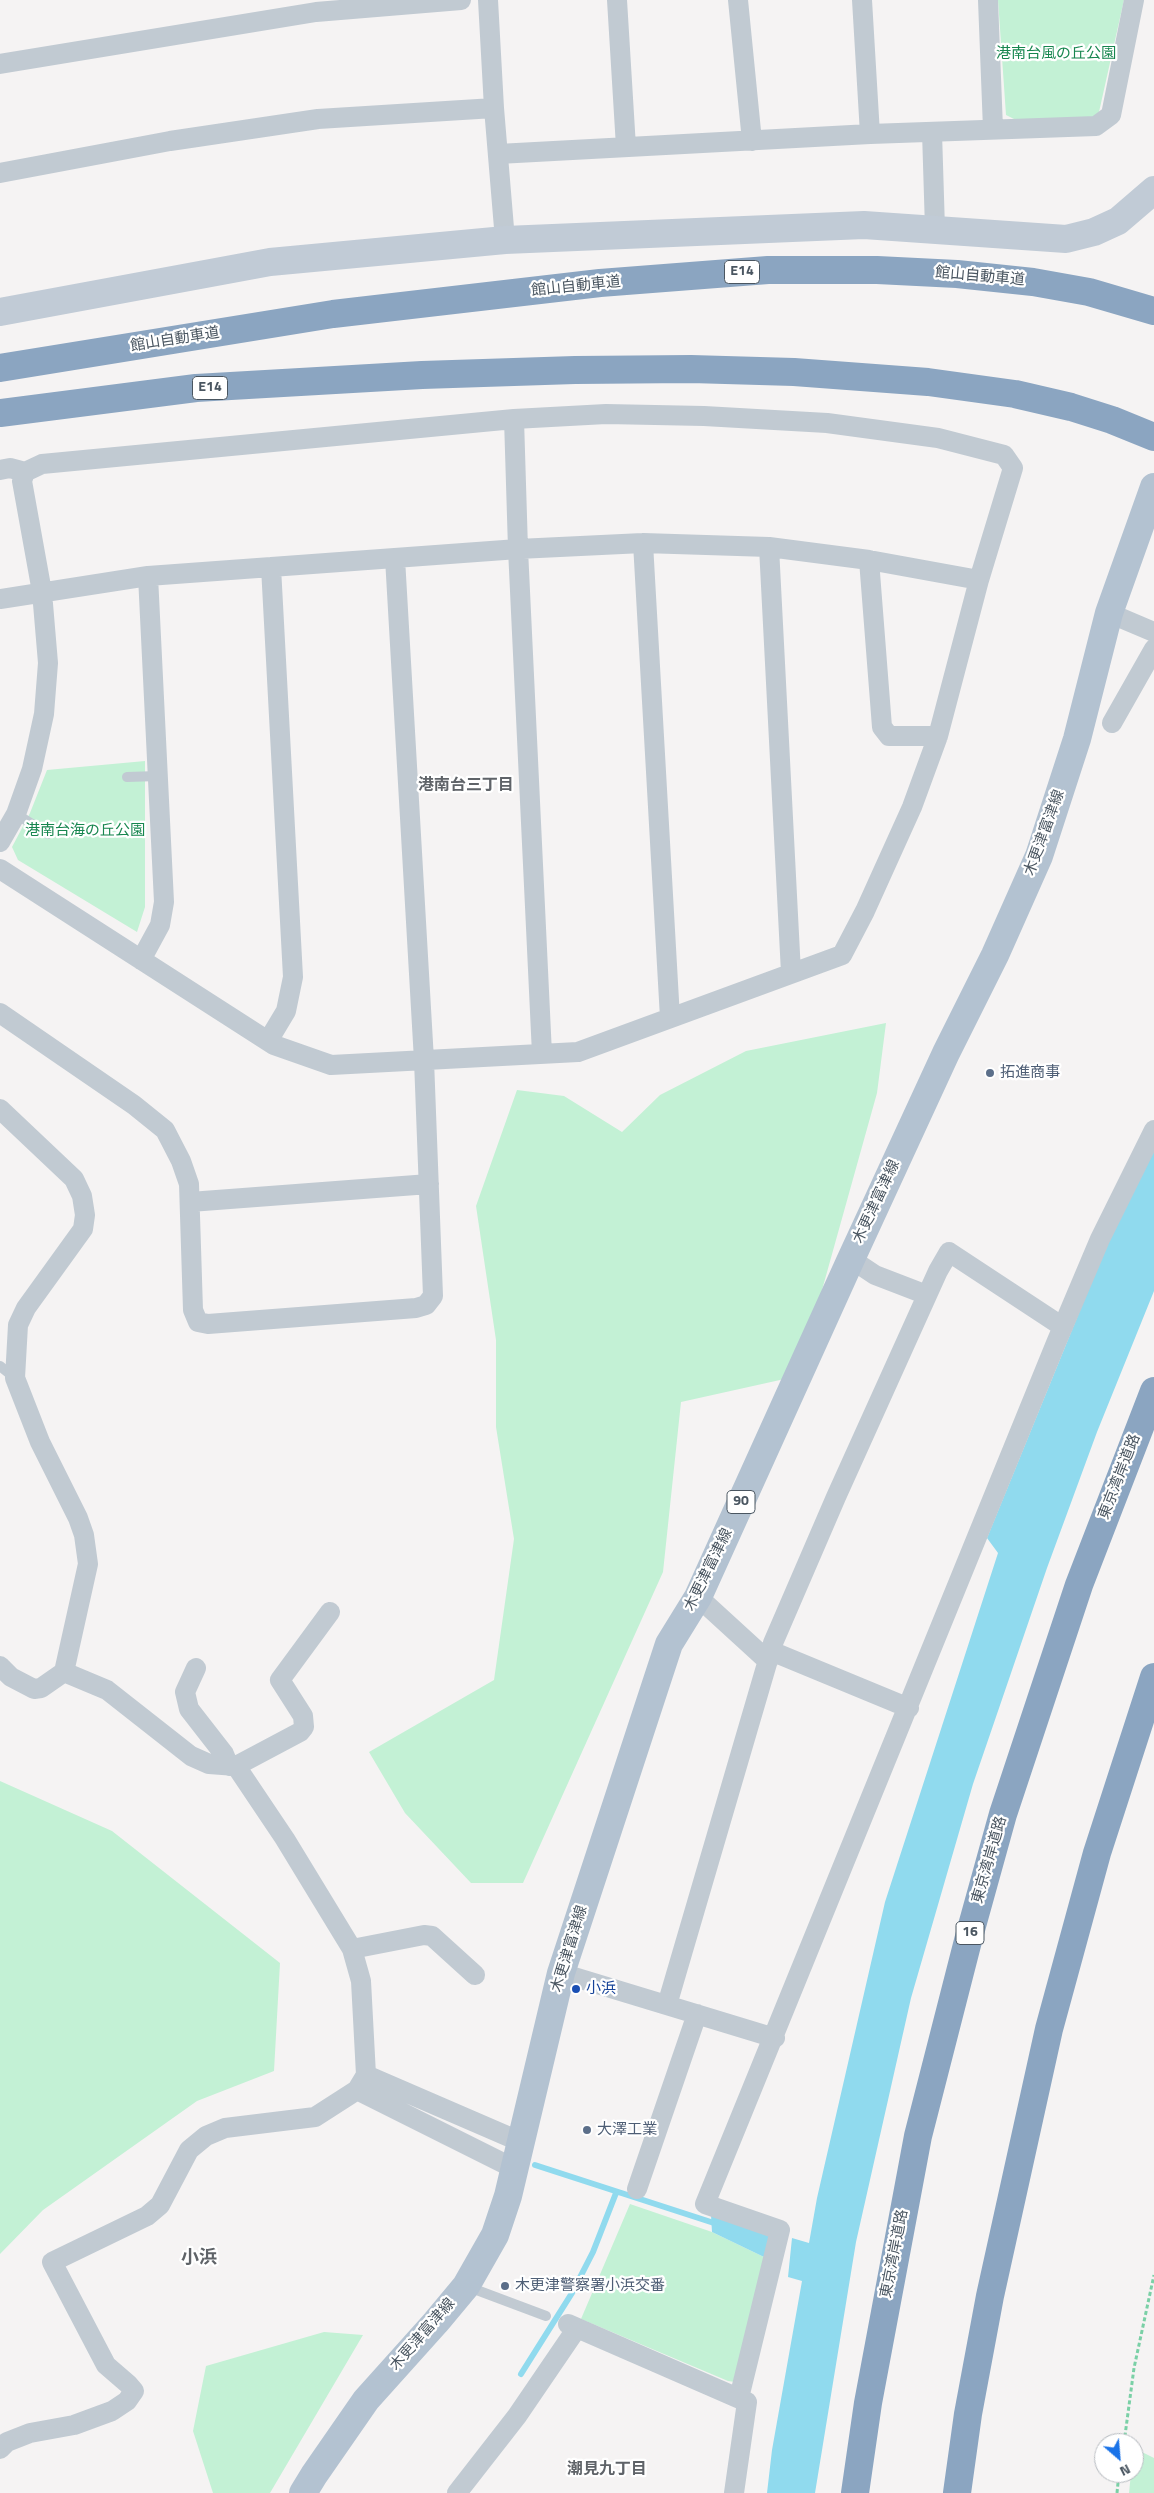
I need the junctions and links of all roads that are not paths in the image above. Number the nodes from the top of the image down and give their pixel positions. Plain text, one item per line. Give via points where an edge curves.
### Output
1 (461, 0) edge
2 (488, 0) edge
3 (617, 0) edge
4 (738, 0) edge
5 (862, 0) edge
6 (988, 0) edge
7 (1134, 0) edge
8 (0, 64) edge
9 (494, 108) junction
10 (993, 129) junction
11 (932, 132) junction
12 (870, 134) junction
13 (752, 141) junction
14 (626, 147) junction
15 (498, 154) junction
16 (0, 173) edge
17 (1154, 190) edge
18 (935, 229) junction
19 (505, 240) junction
20 (1152, 310) edge
21 (0, 312) edge
22 (0, 368) edge
23 (0, 413) edge
24 (514, 419) junction
25 (1154, 437) edge
26 (0, 470) edge
27 (25, 472) junction
28 (1154, 487) edge
29 (643, 543) junction
30 (769, 547) junction
31 (518, 549) junction
32 (395, 558) junction
33 (869, 560) junction
34 (270, 567) junction
35 (148, 576) junction
36 (979, 580) junction
37 (42, 592) junction
38 (0, 599) edge
39 (1109, 613) junction
40 (1154, 632) edge
41 (1154, 648) edge
42 (1112, 724) dead end
43 (938, 736) junction
44 (158, 776) junction
45 (127, 777) dead end
46 (16, 814) junction
47 (48, 834) dead end
48 (0, 842) edge
49 (0, 869) edge
50 (141, 960) junction
51 (792, 973) junction
52 (0, 1013) edge
53 (670, 1018) junction
54 (268, 1041) junction
55 (542, 1054) junction
56 (424, 1060) junction
57 (0, 1108) edge
58 (1154, 1130) edge
59 (429, 1184) junction
60 (190, 1202) junction
61 (851, 1259) junction
62 (927, 1295) junction
63 (1063, 1327) junction
64 (8, 1372) edge
65 (1154, 1391) edge
66 (698, 1597) junction
67 (330, 1612) dead end
68 (769, 1656) junction
69 (0, 1666) edge
70 (196, 1668) dead end
71 (64, 1672) junction
72 (1154, 1677) edge
73 (909, 1708) junction
74 (232, 1766) junction
75 (352, 1949) junction
76 (560, 1973) junction
77 (475, 1975) dead end
78 (667, 2005) junction
79 (697, 2014) junction
80 (775, 2038) junction
81 (361, 2082) junction
82 (521, 2142) junction
83 (515, 2168) junction
84 (637, 2189) dead end
85 (466, 2286) junction
86 (546, 2316) dead end
87 (739, 2398) junction
88 (0, 2449) edge
89 (303, 2493) edge
90 (456, 2493) edge
91 (734, 2493) edge
92 (855, 2493) edge
93 (957, 2493) edge

1 - 8 street via 316,12
2 - 9 street
3 - 14 street
4 - 13 street
5 - 12 street
6 - 10 street
7 - 10 street via 1111,115 1096,126
9 - 15 street
9 - 16 street via 318,119 170,141
10 - 11 street
11 - 12 street
11 - 18 street
12 - 13 street
13 - 14 street
14 - 15 street
15 - 19 street
17 - 18 street via 1118,221 1094,232 1066,239
18 - 19 street via 864,225
19 - 21 street via 270,262
20 - 22 highway, 館山自動車道 / E14 via 1089,292 957,274 768,270 600,283 333,314
23 - 25 highway, E14 via 196,388 441,374 691,369 794,372 928,382 1015,394 1071,407
24 - 27 street via 42,464
24 - 31 street
24 - 36 street via 606,414 827,423 938,438 1004,455 1014,468
26 - 27 street via 10,468
27 - 37 street via 22,481
28 - 39 main road, 木更津富津線 / 90
29 - 30 street
29 - 31 street
29 - 53 street
30 - 33 street
30 - 51 street
31 - 32 street
31 - 55 street
32 - 34 street
32 - 56 street
33 - 36 street
33 - 43 street via 882,727 889,736
34 - 35 street
34 - 54 street via 293,977 286,1011
35 - 37 street
35 - 44 street
36 - 43 street
37 - 38 street
37 - 46 street via 48,663 44,714 32,769
39 - 40 street
39 - 61 main road, 木更津富津線 / 90 via 1077,739 1039,856
41 - 42 street
43 - 51 street via 912,807 842,955
44 - 45 lane
44 - 50 street via 164,902 160,924
46 - 47 lane
46 - 48 street
49 - 50 street
50 - 54 street
51 - 53 street
52 - 60 street via 165,1130 189,1184
53 - 55 street via 578,1052
54 - 56 street via 300,1056 331,1065
55 - 56 street
56 - 59 street
57 - 64 street via 74,1178 85,1214 83,1229 26,1308 18,1326
58 - 63 street via 1100,1239
59 - 60 street
59 - 60 street via 433,1296 426,1304 416,1308 208,1324 198,1322 193,1310
61 - 62 street via 875,1275
61 - 66 main road, 木更津富津線 / 90
62 - 63 street via 950,1252
62 - 68 street
63 - 73 street
64 - 71 street via 84,1535 88,1564
65 - 92 highway, 東京湾岸道路 / 16 via 1079,1585 1004,1814 970,1933 918,2136 868,2404
66 - 68 street
66 - 76 main road, 木更津富津線 / 90 via 670,1644
67 - 74 street via 280,1680 303,1716 304,1727
68 - 73 street
68 - 78 street
69 - 71 street via 11,1677 34,1689 41,1688
70 - 74 street via 185,1692 189,1709
71 - 74 street via 107,1690 191,1756 210,1764
72 - 93 highway via 1097,1852 1048,2029 992,2286
73 - 80 street
74 - 75 street via 285,1839
75 - 77 street via 432,1936
75 - 81 street via 360,1981
76 - 78 street
76 - 82 main road, 木更津富津線 / 90
78 - 79 street
79 - 80 street
79 - 84 street
80 - 87 street via 705,2204 780,2230
81 - 82 street
81 - 83 street
81 - 88 street via 315,2117 225,2128 206,2136 189,2150 160,2205 147,2216 52,2262 106,2365 134,2391 127,2401 112,2411 74,2425 30,2433 7,2442
82 - 83 main road, 木更津富津線 / 90
83 - 85 main road, 木更津富津線 / 90 via 495,2235
85 - 86 lane
85 - 89 main road, 木更津富津線 / 90 via 366,2400
87 - 90 street via 573,2326 517,2416
87 - 91 street via 747,2402

